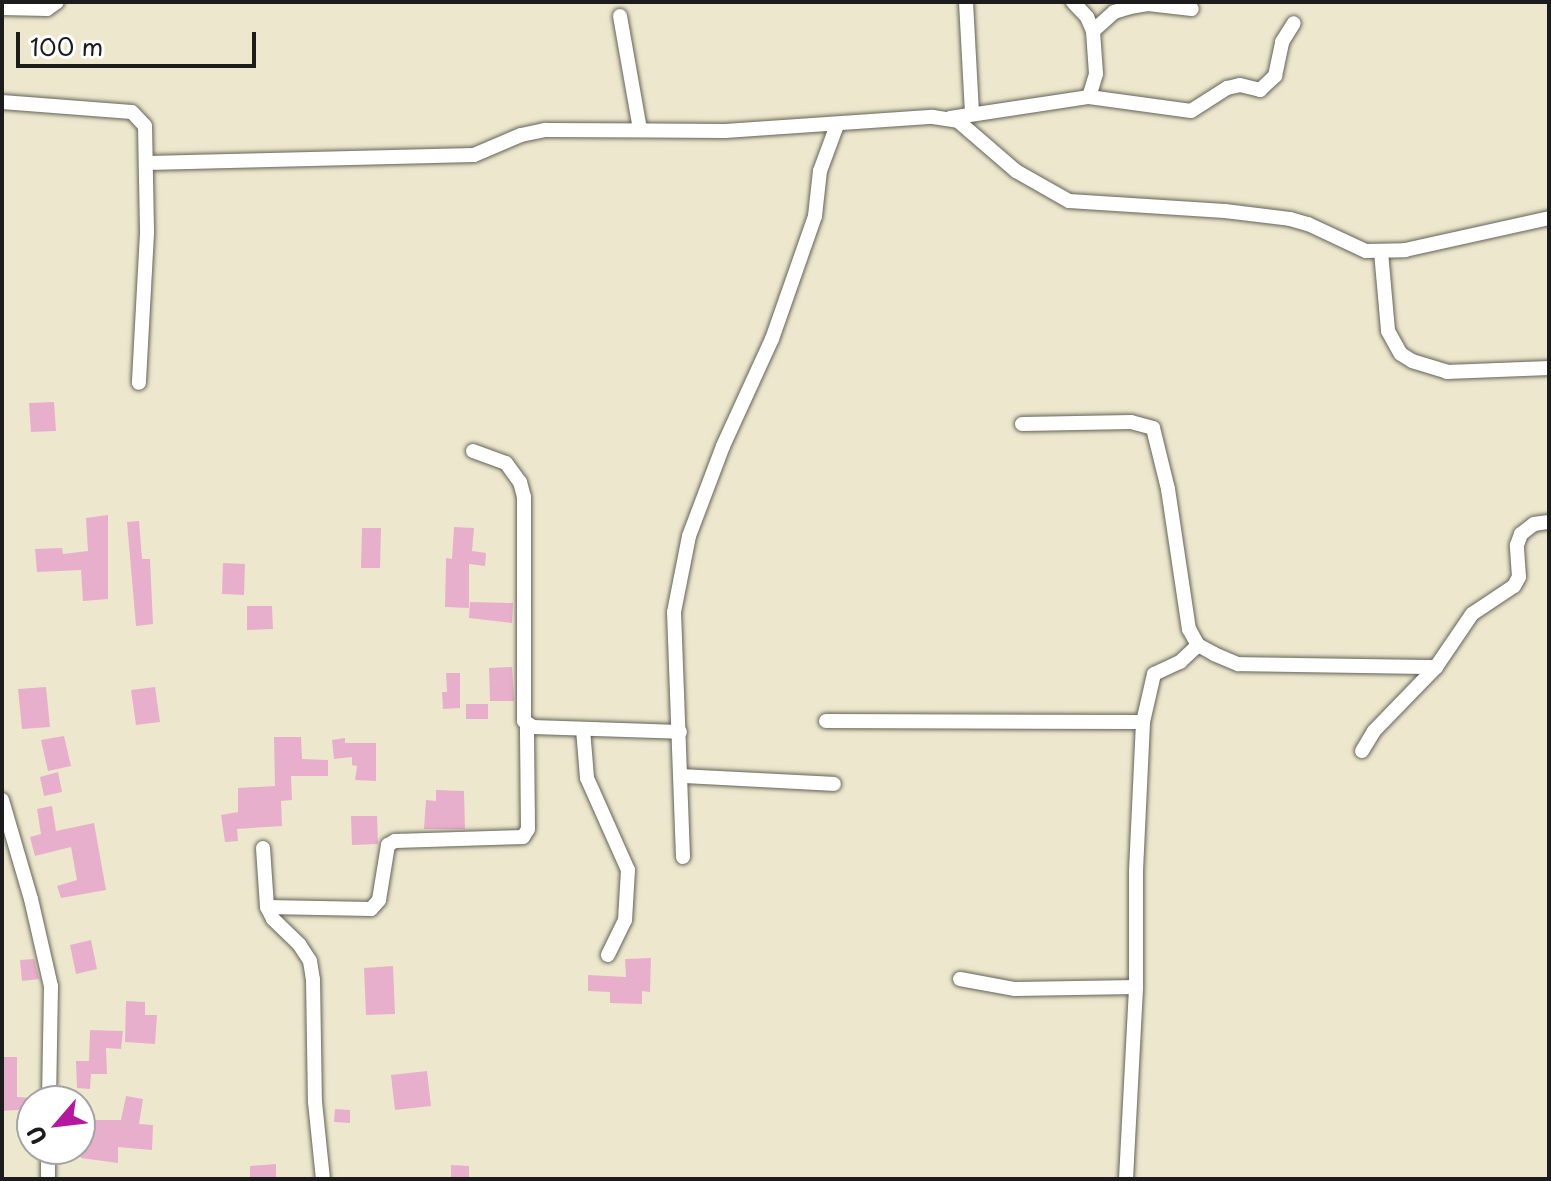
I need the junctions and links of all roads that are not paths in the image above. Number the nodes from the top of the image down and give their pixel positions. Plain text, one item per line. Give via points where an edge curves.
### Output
1 (57, 2) edge
2 (966, 2) edge
3 (1073, 2) edge
4 (2, 8) edge
5 (1192, 9) dead end
6 (620, 16) dead end
7 (1294, 23) dead end
8 (1093, 31) junction
9 (1089, 97) junction
10 (2, 102) edge
11 (972, 114) junction
12 (949, 118) junction
13 (837, 125) junction
14 (640, 129) junction
15 (148, 163) junction
16 (1549, 218) edge
17 (1381, 252) junction
18 (1549, 368) edge
19 (139, 383) dead end
20 (1022, 424) dead end
21 (473, 451) dead end
22 (1549, 522) edge
23 (1198, 645) junction
24 (1436, 667) junction
25 (826, 721) dead end
26 (1143, 722) junction
27 (527, 725) junction
28 (583, 729) junction
29 (680, 732) junction
30 (1362, 751) dead end
31 (682, 776) junction
32 (834, 784) dead end
33 (2, 800) edge
34 (263, 848) dead end
35 (683, 857) dead end
36 (267, 907) junction
37 (608, 955) dead end
38 (960, 979) dead end
39 (1136, 987) junction
40 (49, 1085) edge
41 (323, 1179) edge
42 (1126, 1179) edge

1 - 4 street via 47,9
2 - 11 street
3 - 8 street
5 - 8 street via 1130,7 1114,12
6 - 14 street
7 - 9 street via 1282,42 1275,76 1260,90 1227,88 1191,111
8 - 9 street via 1096,74
9 - 11 street
10 - 15 street via 132,112 145,126
11 - 12 street
12 - 13 street
12 - 17 street via 1016,171 1069,201 1290,219 1348,246
13 - 14 street
13 - 29 street via 820,171 815,216 772,339 689,536 674,612
14 - 15 street via 533,132 474,155
15 - 19 street
16 - 17 street
17 - 18 street via 1388,331 1401,354 1447,372
20 - 23 street via 1131,422 1153,428 1168,489 1189,629
21 - 27 street via 506,463 524,497 522,717
22 - 24 street via 1534,524 1521,534 1514,586 1472,614
23 - 24 street via 1238,664
23 - 26 street via 1180,662 1154,674
24 - 30 street via 1374,731
25 - 26 street
26 - 39 street
27 - 28 street
27 - 36 street via 528,829 523,837 395,841 388,845 379,900 371,909
28 - 29 street
28 - 37 street via 587,778 628,870 625,920
29 - 31 street
31 - 32 street
31 - 35 street
33 - 40 street via 51,986
34 - 36 street
36 - 41 street via 310,961
38 - 39 street via 1015,989
39 - 42 street

